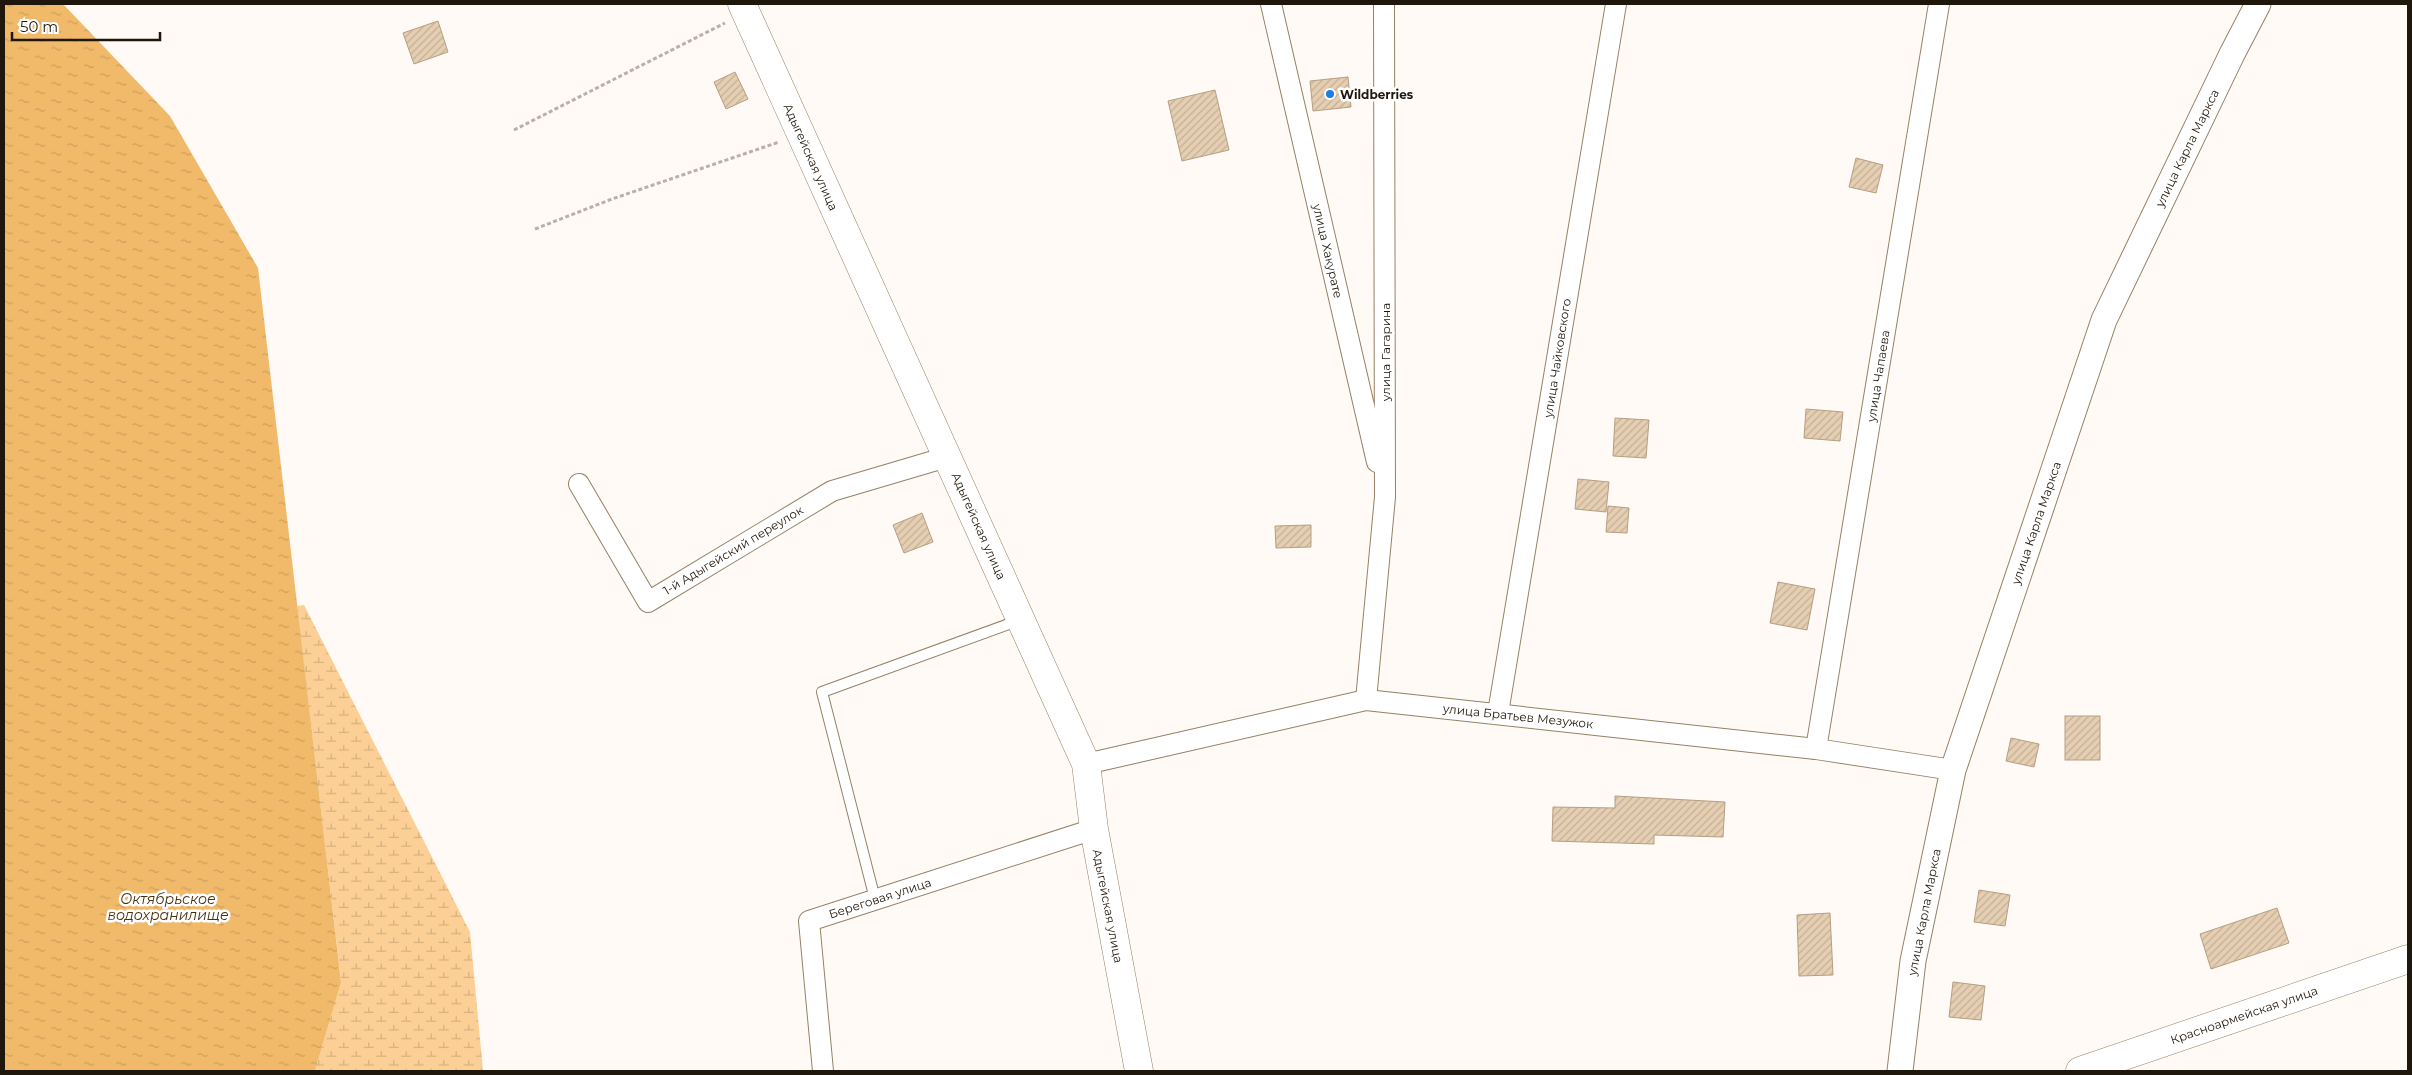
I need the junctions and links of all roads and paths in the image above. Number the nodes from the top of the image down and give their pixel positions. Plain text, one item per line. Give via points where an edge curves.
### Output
1 (1271, 4) edge
2 (1384, 4) edge
3 (1616, 4) edge
4 (1939, 4) edge
5 (2258, 4) edge
6 (744, 8) edge
7 (514, 130) dead end
8 (801, 134) junction
9 (535, 229) dead end
10 (948, 457) junction
11 (579, 484) dead end
12 (1385, 498) junction
13 (1021, 619) junction
14 (1366, 700) junction
15 (1498, 713) junction
16 (1816, 749) junction
17 (1086, 764) junction
18 (1953, 770) junction
19 (1094, 829) junction
20 (876, 899) junction
21 (2408, 959) edge
22 (823, 1071) edge
23 (1139, 1071) edge
24 (1900, 1071) edge
25 (2080, 1071) edge

1 - 12 street, улица Хакурате
2 - 12 street, улица Гагарина
3 - 15 street, улица Чайковского
4 - 16 street, улица Чапаева
5 - 18 street, улица Карла Маркса via 2104,320
6 - 7 path
6 - 8 main road, Адыгейская улица
8 - 9 path
8 - 10 main road, Адыгейская улица
10 - 11 street, 1-й Адыгейский переулок via 832,491 648,602
10 - 13 main road, Адыгейская улица
12 - 14 street, улица Гагарина
13 - 17 main road, Адыгейская улица
13 - 20 lane via 822,692
14 - 15 street, улица Братьев Мезужок
14 - 17 street, улица Братьев Мезужок
15 - 16 street, улица Братьев Мезужок
16 - 18 street, улица Братьев Мезужок
17 - 19 main road, Адыгейская улица
18 - 24 street, улица Карла Маркса via 1913,961
19 - 20 street, Береговая улица
19 - 23 main road, Адыгейская улица
20 - 22 street, Береговая улица via 809,921
21 - 25 main road, Красноармейская улица

